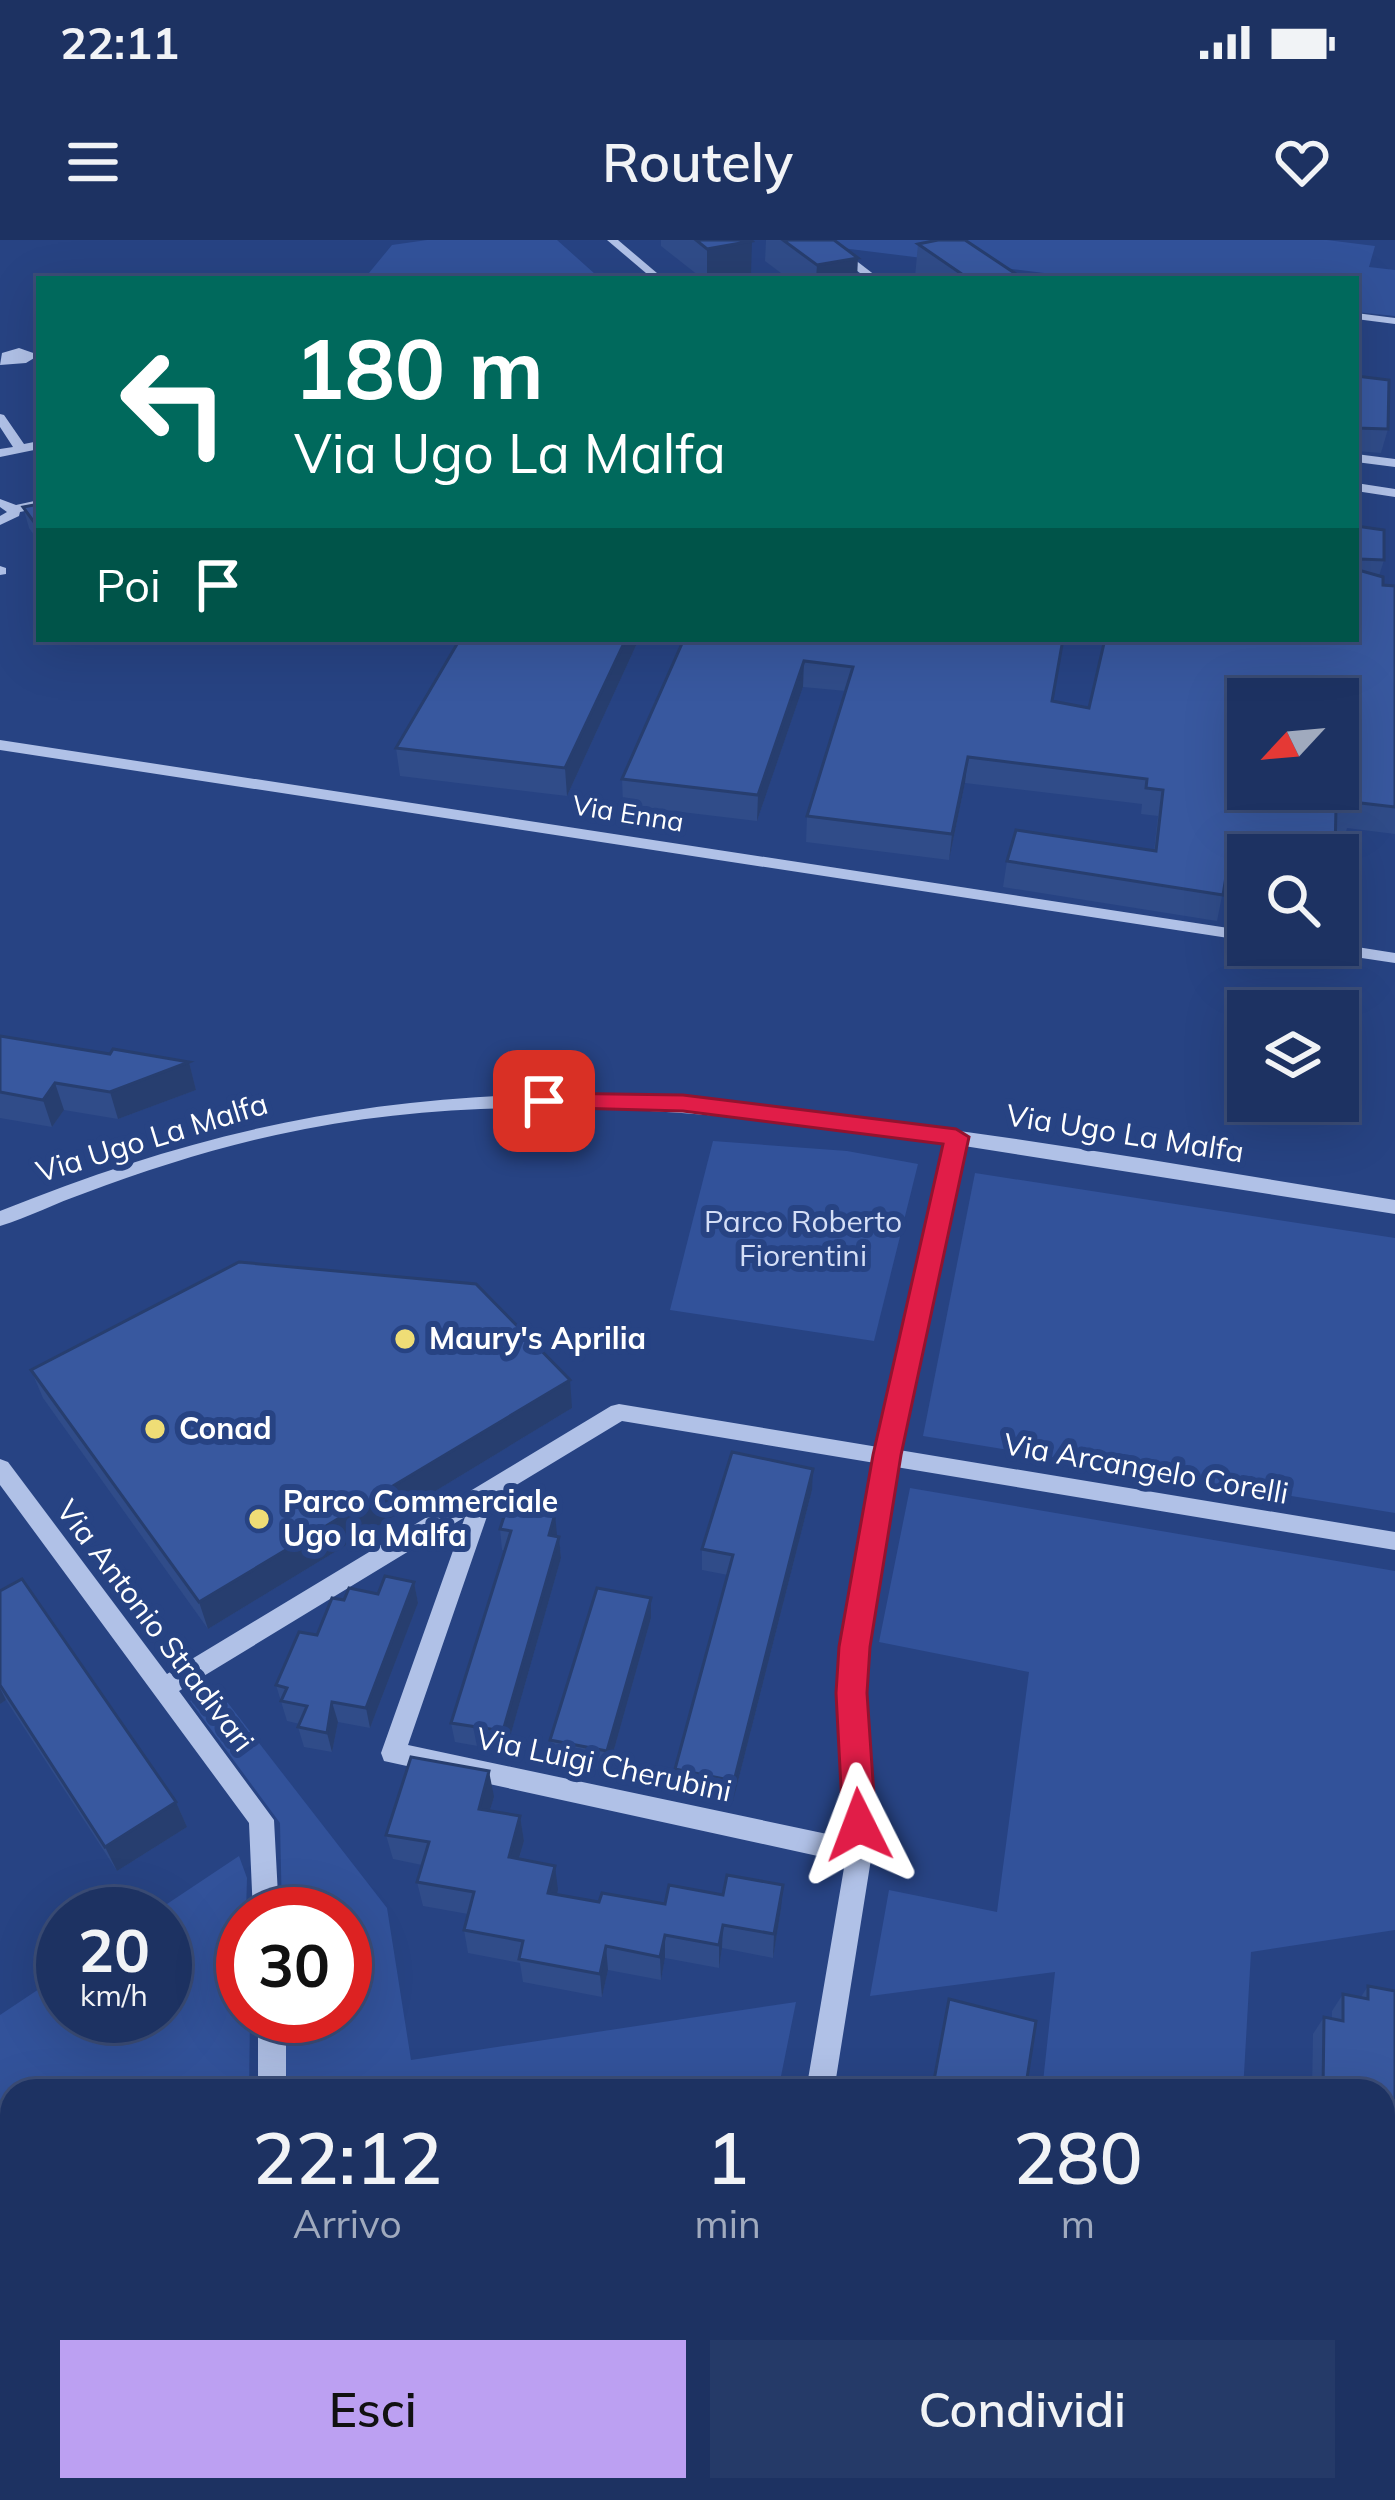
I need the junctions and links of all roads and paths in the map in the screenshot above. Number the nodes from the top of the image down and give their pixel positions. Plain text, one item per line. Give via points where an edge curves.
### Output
1 (612, 240) edge
2 (836, 250) edge
3 (655, 276) edge
4 (871, 276) edge
5 (1359, 317) edge
6 (1395, 322) edge
7 (0, 418) edge
8 (36, 446) edge
9 (21, 449) junction
10 (0, 453) edge
11 (1359, 458) edge
12 (1395, 463) edge
13 (1359, 487) edge
14 (1395, 493) edge
15 (7, 506) edge
16 (0, 521) edge
17 (0, 745) edge
18 (1227, 933) edge
19 (1359, 953) edge
20 (1395, 958) edge
21 (956, 1137) junction
22 (1395, 1207) edge
23 (0, 1219) edge
24 (887, 1455) junction
25 (0, 1468) edge
26 (484, 1494) junction
27 (1395, 1541) edge
28 (164, 1688) junction
29 (859, 1853) junction
30 (265, 1887) edge
31 (272, 2043) edge
32 (272, 2079) edge
33 (822, 2079) edge

1 - 3 street
2 - 4 street
5 - 6 street
7 - 9 street
8 - 9 street
9 - 10 street
11 - 12 street
13 - 14 street
15 - 16 street
17 - 18 street, Via Enna
19 - 20 street
21 - 22 street, Via Ugo La Malfa
21 - 23 street, Via Ugo La Malfa via 683,1103 458,1103 312,1121 114,1175
21 - 24 street
24 - 26 street via 619,1412
24 - 27 street, Via Arcangelo Corelli
24 - 29 street via 852,1670
25 - 28 street, Via Antonio Stradivari
26 - 28 street
26 - 29 street, Via Luigi Cherubini via 393,1753
28 - 30 street, Via Antonio Stradivari via 261,1820
29 - 33 street
31 - 32 street

